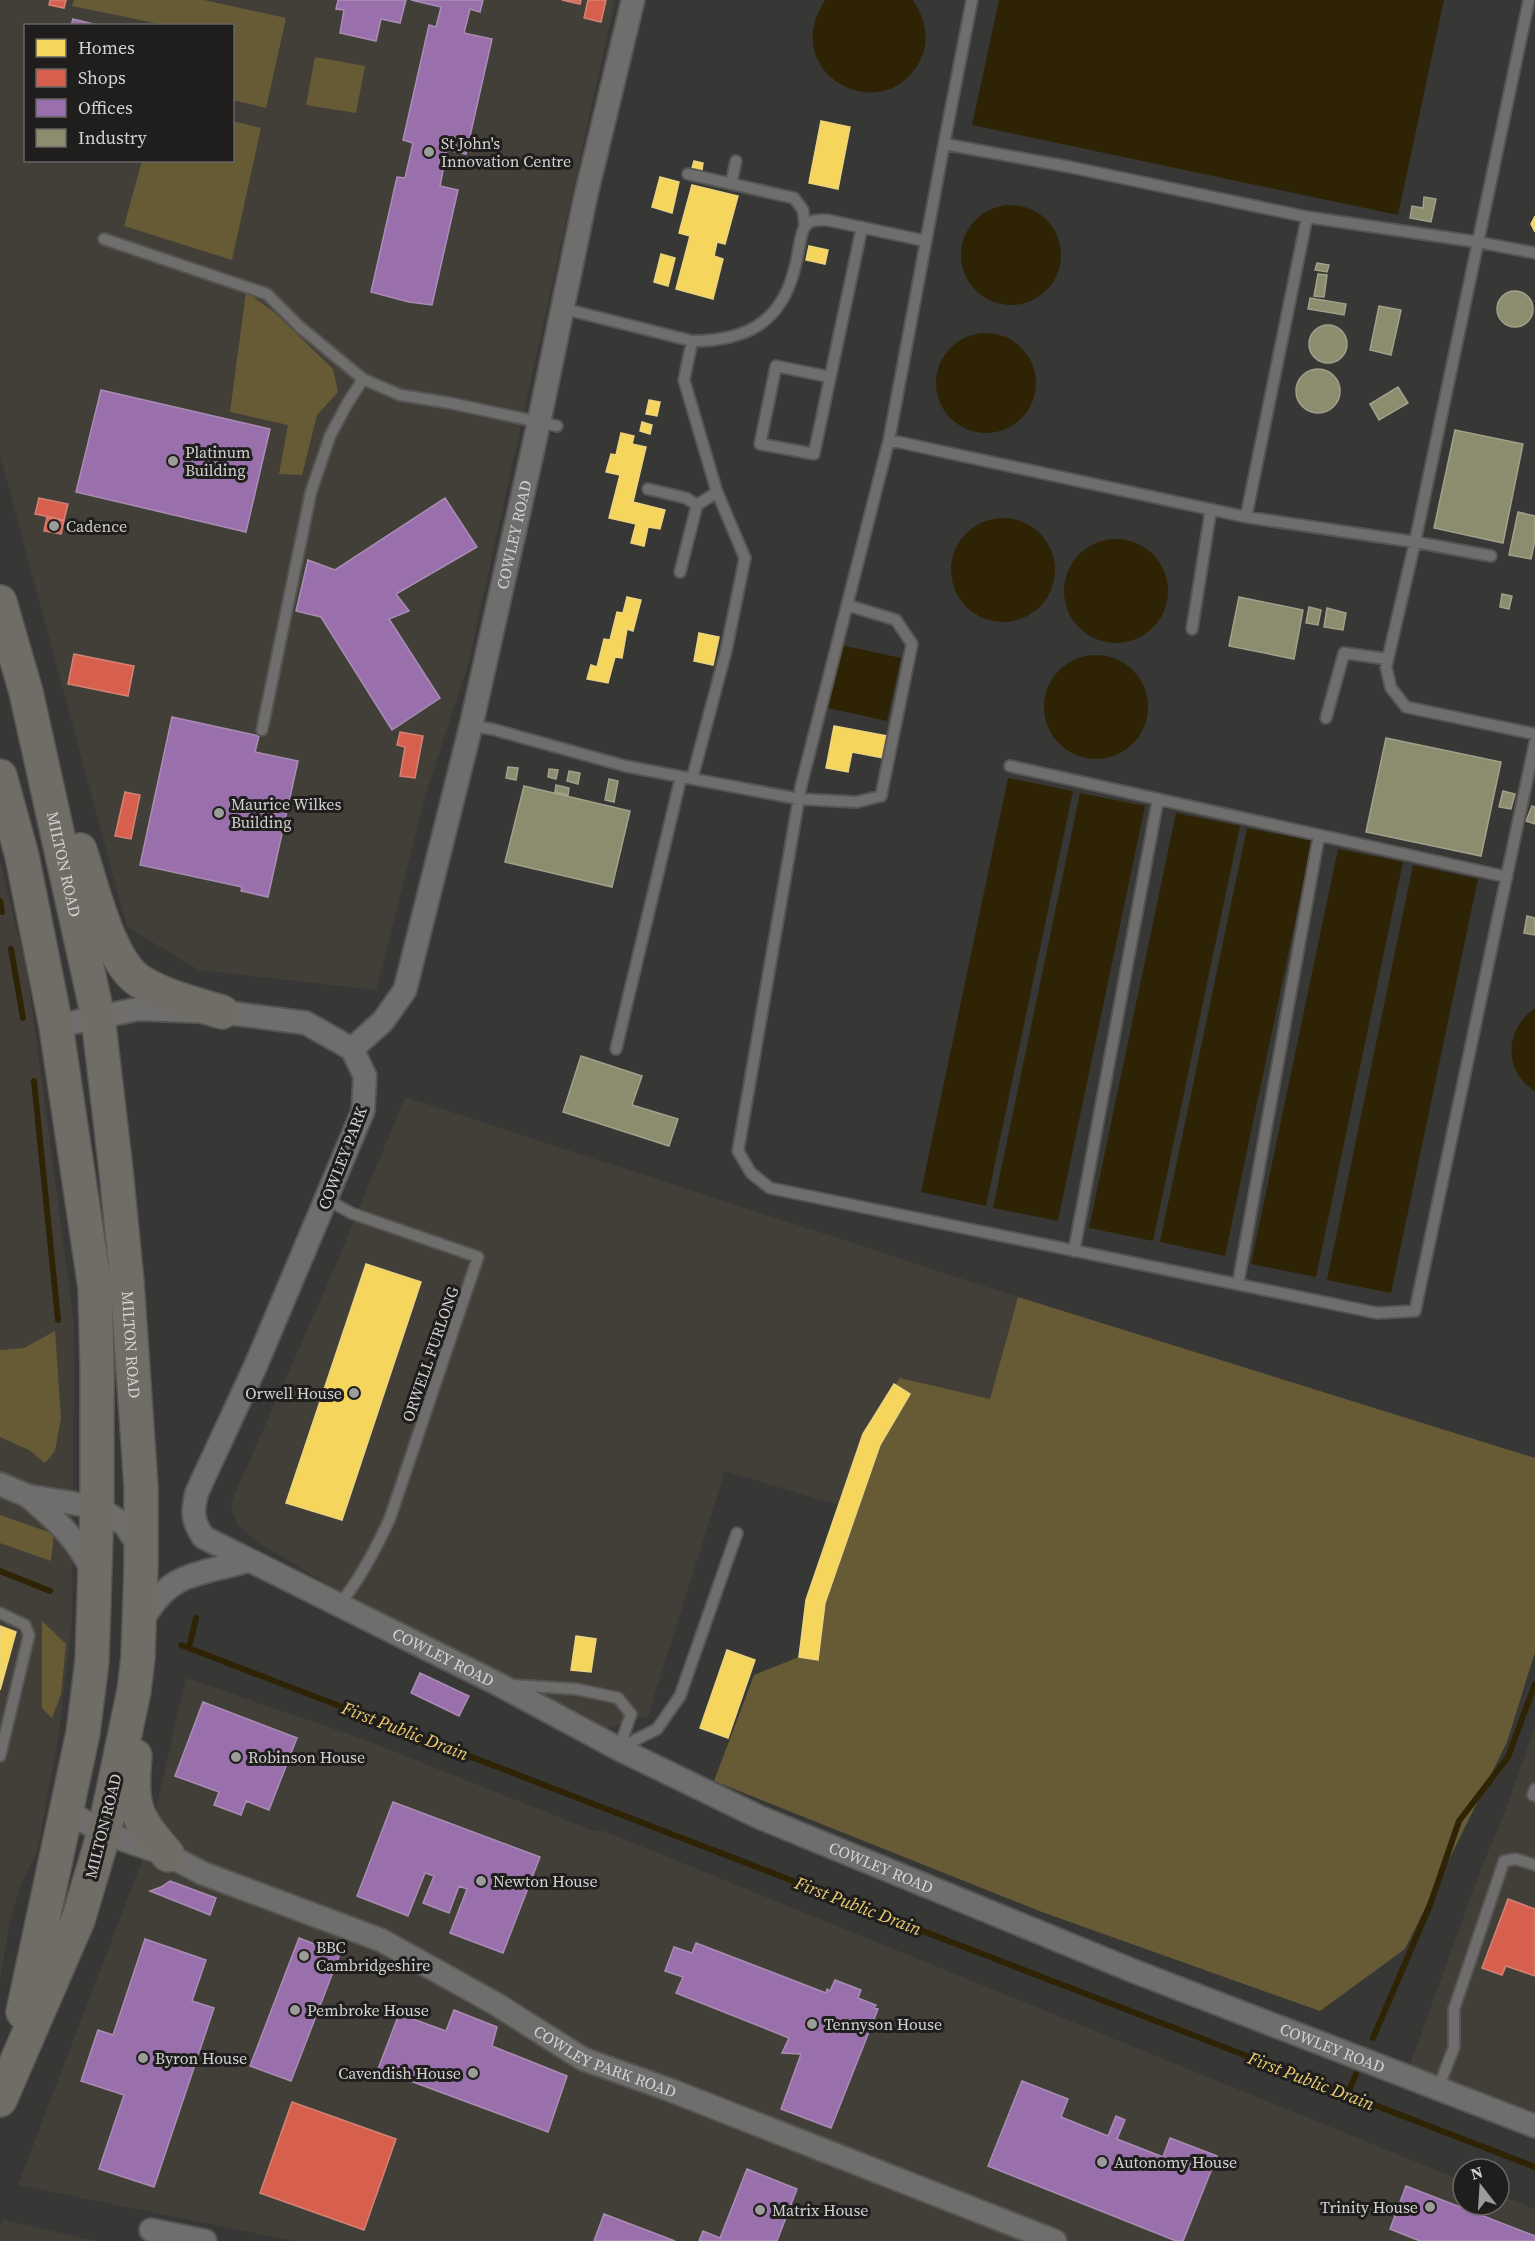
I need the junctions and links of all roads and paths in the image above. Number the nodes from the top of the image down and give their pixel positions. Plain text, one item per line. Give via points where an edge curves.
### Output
1 (633, 0) edge
2 (972, 0) edge
3 (1529, 0) edge
4 (944, 144) junction
5 (736, 161) dead end
6 (688, 174) dead end
7 (731, 184) junction
8 (1306, 217) junction
9 (805, 227) junction
10 (862, 227) junction
11 (104, 238) dead end
12 (926, 241) junction
13 (1478, 242) junction
14 (1535, 253) edge
15 (561, 308) junction
16 (692, 341) junction
17 (830, 377) junction
18 (363, 379) junction
19 (548, 424) junction
20 (889, 440) junction
21 (648, 489) dead end
22 (717, 492) junction
23 (697, 505) junction
24 (1212, 509) junction
25 (1246, 517) junction
26 (1415, 542) junction
27 (1491, 556) dead end
28 (680, 572) dead end
29 (0, 602) edge
30 (847, 605) junction
31 (1192, 629) dead end
32 (1387, 659) junction
33 (26, 692) junction
34 (1326, 718) dead end
35 (471, 726) junction
36 (262, 730) dead end
37 (1535, 734) edge
38 (1535, 742) edge
39 (1010, 766) dead end
40 (0, 776) edge
41 (687, 778) junction
42 (799, 799) junction
43 (1158, 799) junction
44 (1319, 835) junction
45 (1507, 877) junction
46 (222, 1012) junction
47 (98, 1017) junction
48 (56, 1026) junction
49 (352, 1049) junction
50 (616, 1049) dead end
51 (326, 1199) junction
52 (1074, 1251) junction
53 (127, 1282) junction
54 (1238, 1284) junction
55 (0, 1484) edge
56 (28, 1496) junction
57 (97, 1507) junction
58 (737, 1533) dead end
59 (211, 1542) joint
60 (140, 1548) junction
61 (248, 1561) junction
62 (95, 1577) junction
63 (339, 1605) junction
64 (0, 1612) edge
65 (138, 1625) junction
66 (498, 1684) junction
67 (134, 1691) junction
68 (618, 1749) junction
69 (0, 1756) edge
70 (1535, 1789) edge
71 (1535, 1796) edge
72 (67, 1810) junction
73 (104, 1833) junction
74 (137, 1844) junction
75 (168, 1855) junction
76 (1535, 1865) edge
77 (92, 1873) junction
78 (32, 1966) junction
79 (4, 2089) edge
80 (1438, 2090) junction
81 (1535, 2126) edge
82 (151, 2230) dead end
83 (205, 2241) edge
84 (1055, 2241) edge

1 - 15 street, COWLEY ROAD
2 - 4 lane
3 - 13 lane
4 - 8 lane
4 - 12 lane
5 - 7 lane
6 - 7 lane
7 - 9 lane via 794,198 803,210
8 - 13 lane
8 - 25 lane
9 - 10 lane via 814,220 827,220
9 - 16 lane via 792,279 776,312 755,328 732,336
10 - 12 lane
10 - 17 lane
11 - 18 lane via 267,294
12 - 20 lane
13 - 14 lane
13 - 26 lane
15 - 16 lane
15 - 19 street, COWLEY ROAD
16 - 22 lane via 684,380
17 - 17 lane via 814,454 760,444 776,366
18 - 19 lane via 400,395
18 - 36 lane via 330,436 311,492
19 - 35 street, COWLEY ROAD
20 - 24 lane
20 - 30 lane
21 - 23 lane via 686,498
22 - 23 lane
22 - 41 lane via 745,558 726,651
23 - 28 lane
24 - 25 lane
24 - 31 lane
25 - 26 lane
26 - 27 lane
26 - 32 lane
29 - 33 main road, MILTON ROAD
30 - 42 lane
30 - 42 lane via 896,620 912,644 881,796 857,802
32 - 34 lane via 1344,653
32 - 37 lane via 1391,688 1406,707
33 - 46 main road via 114,951 139,981
33 - 47 main road, MILTON ROAD
35 - 41 lane
35 - 49 street, COWLEY ROAD via 405,990 383,1021
38 - 45 lane
39 - 43 lane
40 - 48 main road, MILTON ROAD via 22,856
41 - 42 lane
41 - 50 lane
42 - 52 lane via 738,1151 751,1173 770,1188
43 - 44 lane
43 - 52 lane
44 - 45 lane
44 - 54 lane
45 - 54 lane via 1415,1311 1377,1313
46 - 47 street via 138,1009
46 - 49 street via 306,1023
47 - 48 street
47 - 53 main road, MILTON ROAD
48 - 57 main road, MILTON ROAD via 95,1288
49 - 51 street, COWLEY PARK via 365,1076 363,1111
51 - 59 street, COWLEY PARK via 197,1492 194,1522
51 - 63 lane, ORWELL FURLONG via 351,1213 478,1257 390,1518 360,1576
52 - 54 lane
53 - 57 main road via 121,1368 121,1461 108,1500
53 - 60 main road, MILTON ROAD via 141,1487
55 - 56 street
56 - 57 street
56 - 62 street via 69,1534 83,1551
57 - 60 street via 125,1525
57 - 62 main road, MILTON ROAD
58 - 68 lane via 680,1696 657,1729
59 - 61 street, COWLEY ROAD
60 - 65 main road, MILTON ROAD
61 - 63 street, COWLEY ROAD
61 - 65 street via 179,1580 153,1603
62 - 72 main road, MILTON ROAD via 83,1733
63 - 66 street, COWLEY ROAD
64 - 69 lane via 25,1625 28,1635
65 - 67 main road, MILTON ROAD
66 - 68 street, COWLEY ROAD
66 - 68 lane via 576,1689 618,1698 631,1714
67 - 73 main road, MILTON ROAD
67 - 75 main road via 138,1714 133,1797 141,1822
68 - 80 street, COWLEY ROAD via 759,1817 1131,1970
70 - 71 lane
72 - 73 street, COWLEY PARK ROAD
72 - 78 main road, MILTON ROAD
73 - 74 street, COWLEY PARK ROAD
73 - 77 main road, MILTON ROAD
73 - 78 main road via 88,1838 78,1851 52,1936
74 - 75 street, COWLEY PARK ROAD
74 - 77 street via 112,1854
75 - 84 street, COWLEY PARK ROAD via 202,1872 381,1940 496,2004 583,2059
76 - 80 lane via 1516,1859 1504,1861 1454,2009 1454,2047
77 - 79 main road, MILTON ROAD via 78,1920
78 - 79 main road, MILTON ROAD
80 - 81 street, COWLEY ROAD
82 - 83 street

